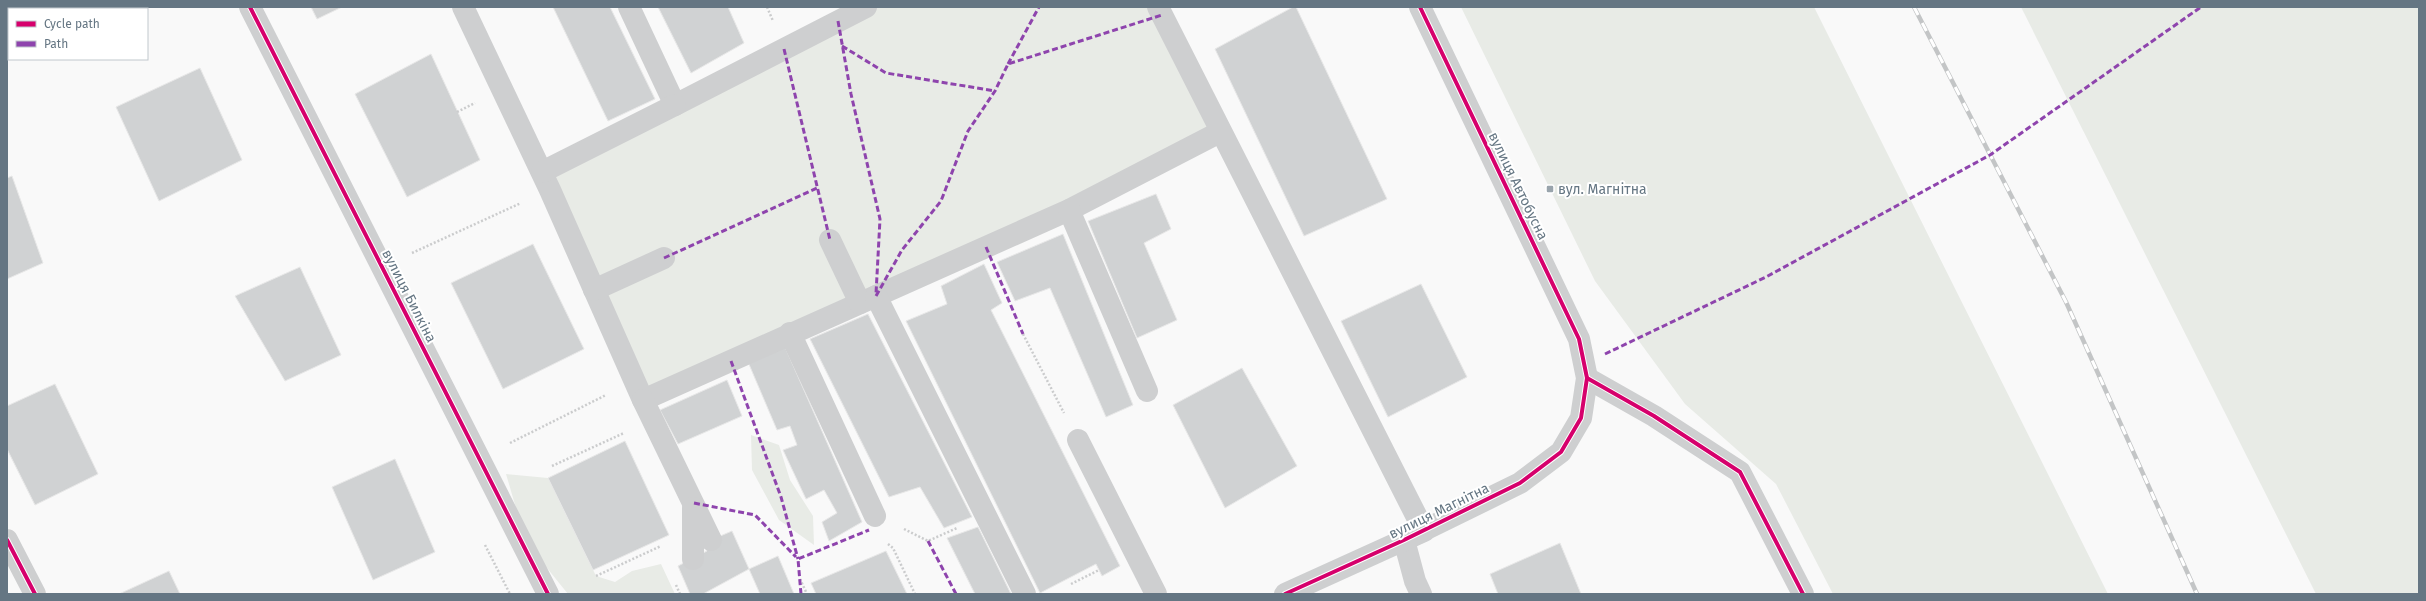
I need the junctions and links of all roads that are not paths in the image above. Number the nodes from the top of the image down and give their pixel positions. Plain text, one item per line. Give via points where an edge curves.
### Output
1 (250, 7) edge
2 (463, 7) edge
3 (629, 7) edge
4 (866, 7) edge
5 (1158, 7) edge
6 (1420, 7) edge
7 (675, 105) junction
8 (1220, 132) junction
9 (546, 181) junction
10 (1069, 210) junction
11 (830, 240) dead end
12 (664, 258) dead end
13 (594, 290) junction
14 (868, 300) junction
15 (790, 333) junction
16 (1587, 378) junction
17 (638, 391) junction
18 (1147, 391) dead end
19 (1581, 418) joint
20 (1078, 440) road end
21 (694, 503) junction
22 (875, 516) dead end
23 (1424, 531) junction
24 (7, 540) edge
25 (711, 540) dead end
26 (1404, 540) junction
27 (693, 558) dead end
28 (35, 594) edge
29 (548, 594) edge
30 (1026, 594) edge
31 (1156, 594) edge
32 (1285, 594) edge
33 (1421, 594) edge
34 (1803, 594) edge

1 - 29 street, вулиця Билкіна
2 - 9 street
3 - 7 street
4 - 7 street
5 - 8 street
6 - 16 street, вулиця Автобусна via 1578,339
7 - 9 street
8 - 10 street
8 - 23 street
9 - 13 street
10 - 14 street
10 - 18 street
11 - 14 street
12 - 13 street
13 - 17 street
14 - 15 street
14 - 30 street
15 - 17 street
15 - 22 street
16 - 19 street, вулиця Автобусна
16 - 34 street via 1654,416 1740,472
17 - 21 street
19 - 23 street, вулиця Магнітна via 1561,452 1520,483
20 - 31 street
21 - 25 street
21 - 27 street
23 - 26 street, вулиця Магнітна
24 - 28 street
26 - 32 street, вулиця Магнітна
26 - 33 street

